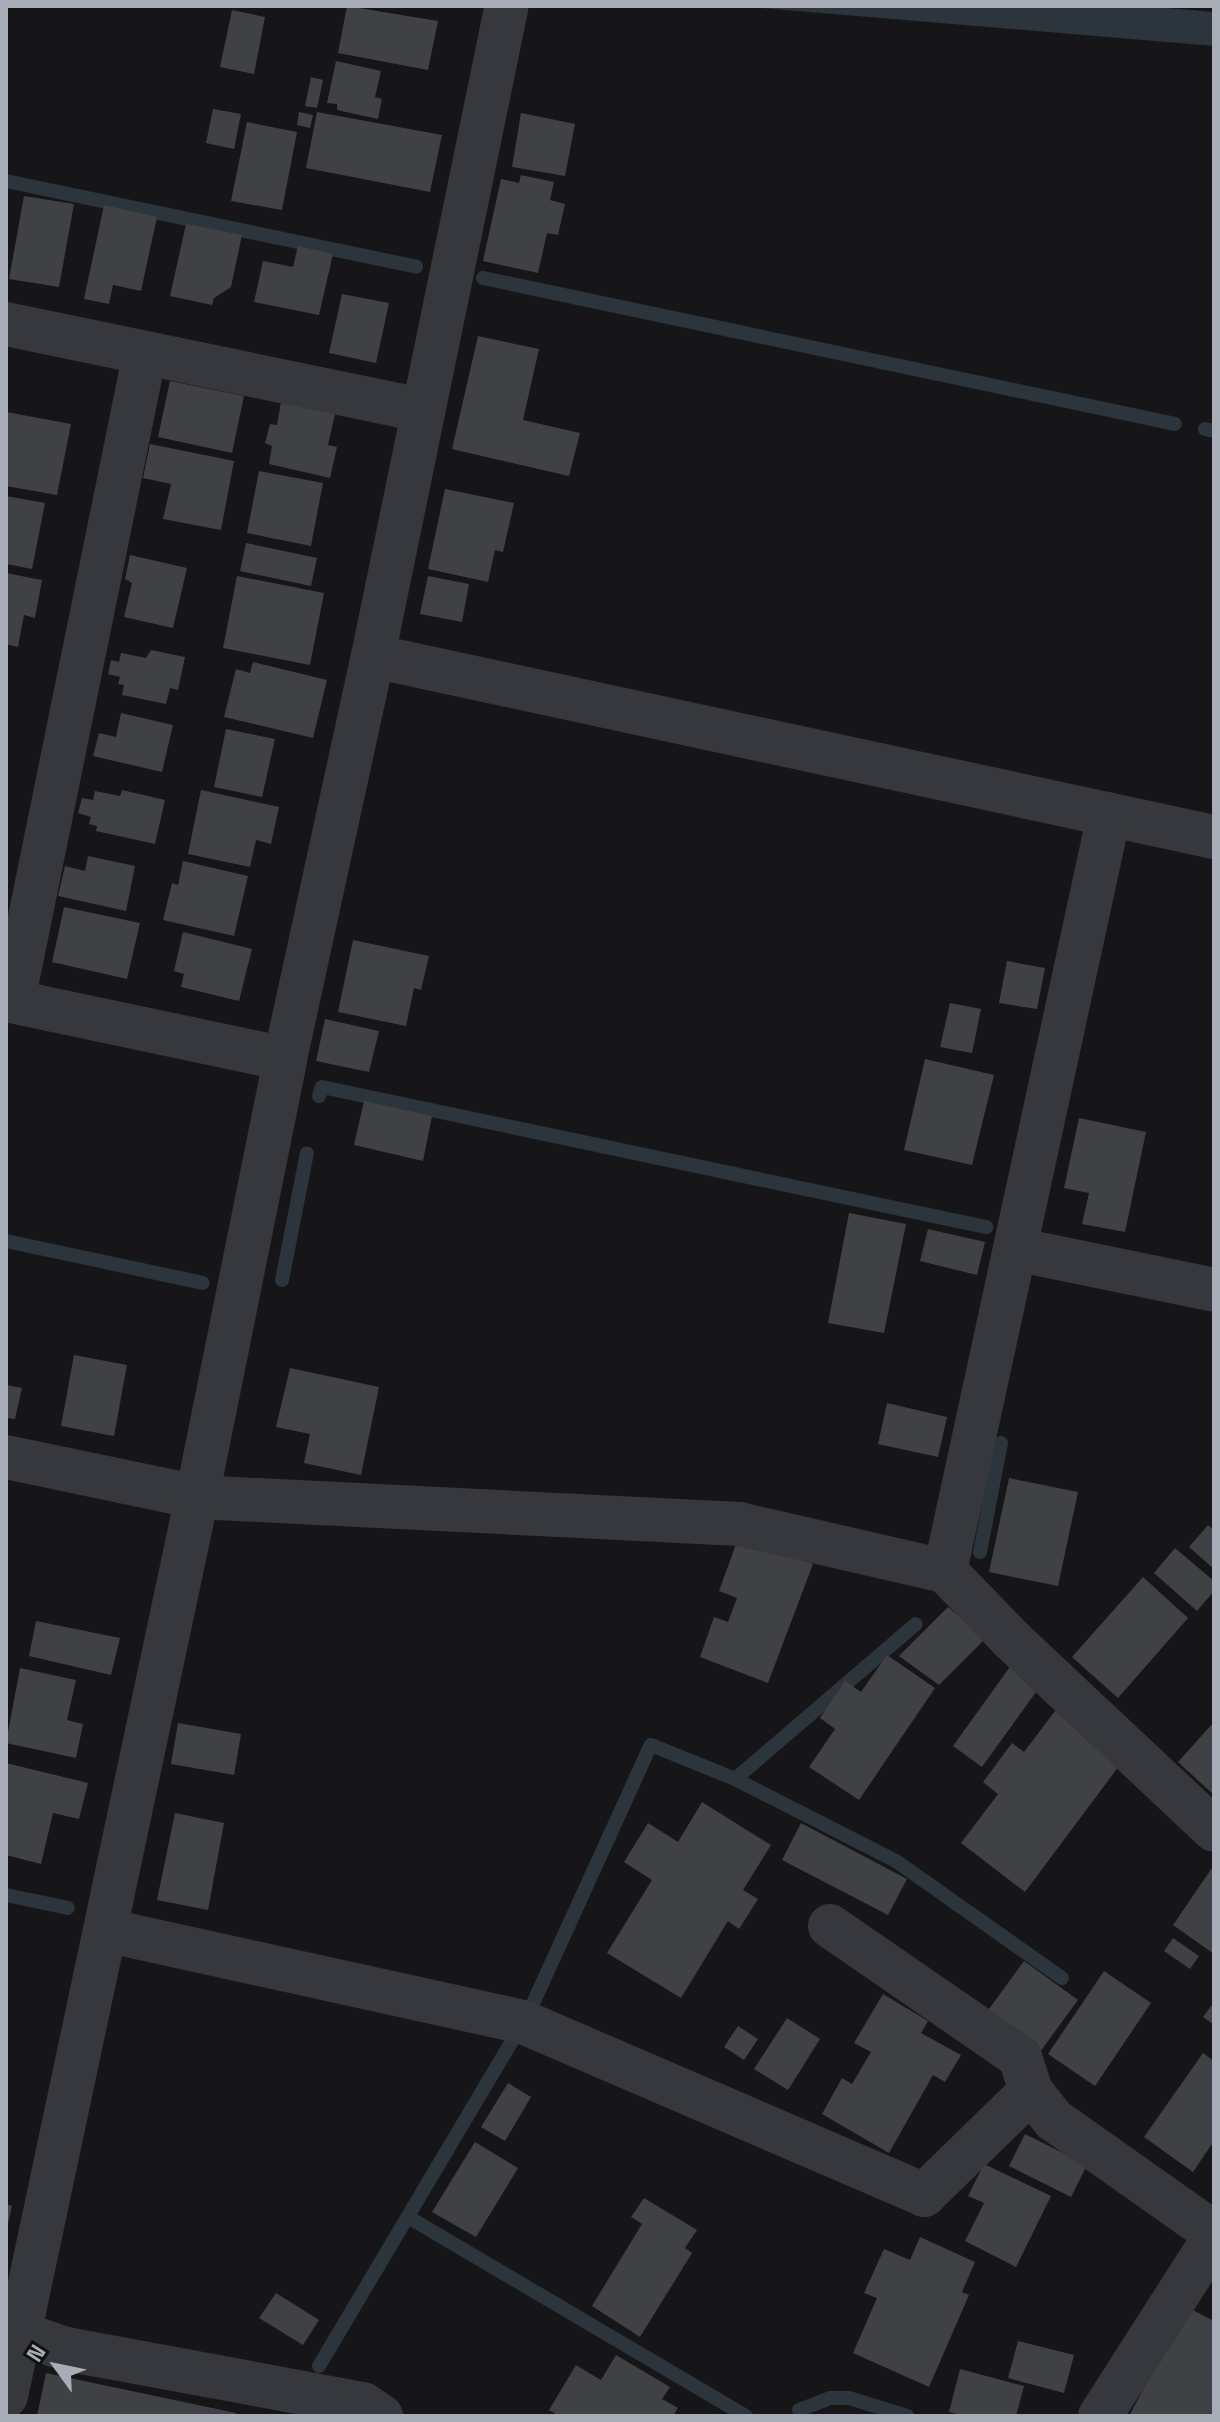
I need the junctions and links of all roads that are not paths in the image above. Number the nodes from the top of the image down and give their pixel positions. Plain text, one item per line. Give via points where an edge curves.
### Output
1 (506, 9) dead end
2 (6, 324) edge
3 (145, 353) junction
4 (423, 410) junction
5 (373, 656) junction
6 (1109, 815) junction
7 (1214, 837) edge
8 (9, 1000) edge
9 (285, 1059) junction
10 (1015, 1249) junction
11 (1214, 1290) edge
12 (6, 1457) edge
13 (197, 1497) junction
14 (945, 1571) junction
15 (1214, 1830) edge
16 (830, 1926) dead end
17 (105, 1930) junction
18 (1031, 2091) junction
19 (1214, 2235) edge
20 (13, 2331) edge
21 (6, 2396) edge
22 (381, 2416) edge
23 (1100, 2416) edge

1 - 4 street
2 - 3 street
3 - 4 street
3 - 8 street
4 - 5 street
5 - 6 street
5 - 9 street
6 - 7 street
6 - 10 street
8 - 9 street
9 - 13 street
10 - 11 street
10 - 14 street
12 - 13 street
13 - 14 street via 739,1524
13 - 17 street
14 - 15 street
16 - 18 street via 1020,2057
17 - 18 street via 523,2022 924,2195
17 - 20 street
18 - 19 street via 1054,2120
19 - 23 street
20 - 21 street
20 - 22 street via 66,2349 363,2404

